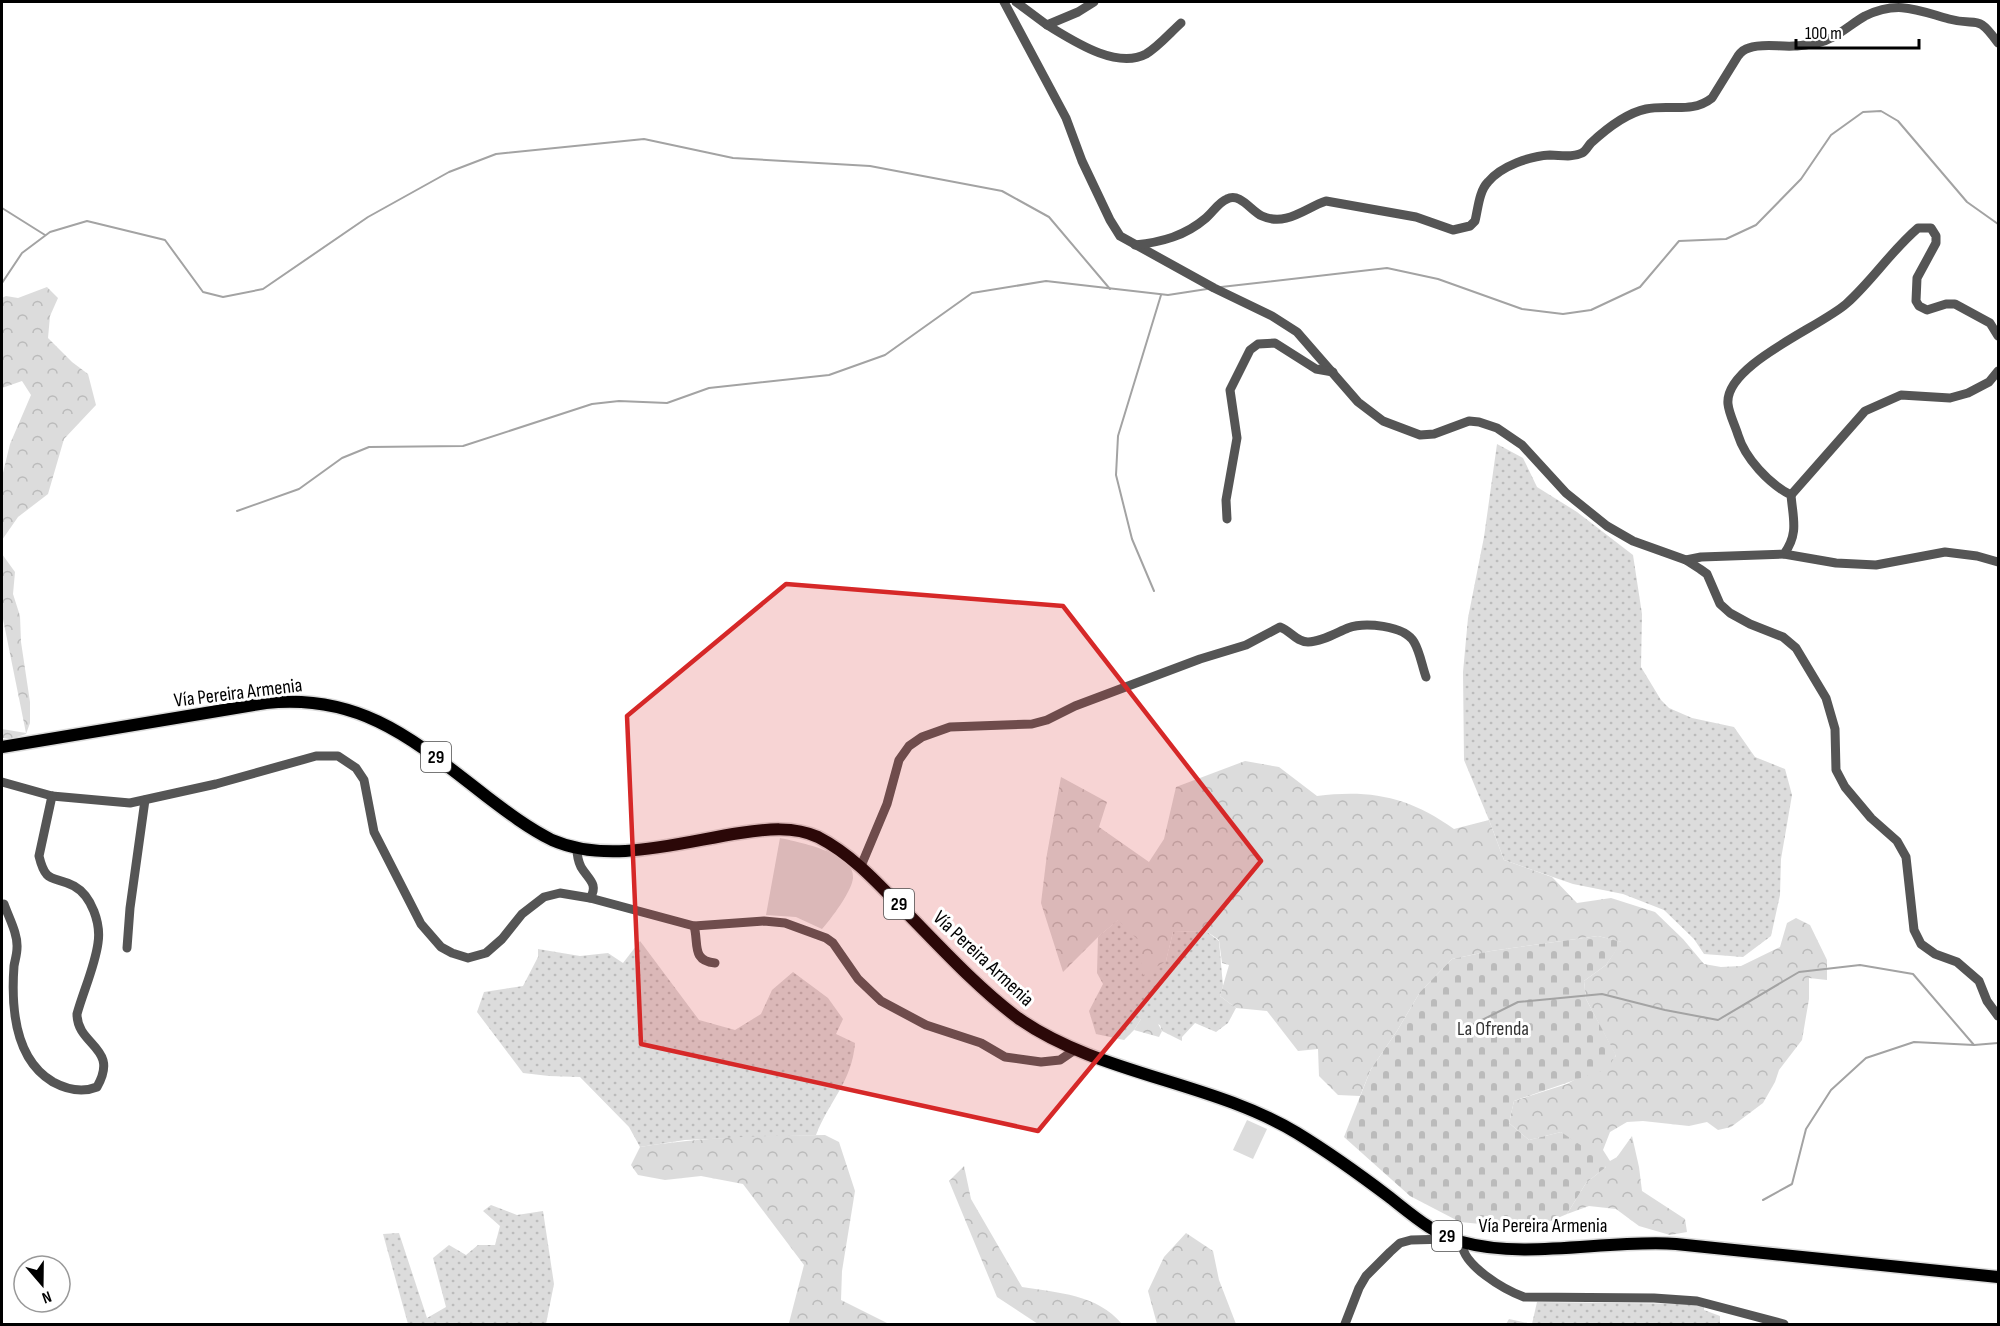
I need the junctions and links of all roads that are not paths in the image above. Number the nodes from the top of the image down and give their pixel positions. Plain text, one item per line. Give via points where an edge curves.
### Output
1 (1004, 2) edge
2 (1016, 2) edge
3 (1094, 2) edge
4 (1181, 23) dead end
5 (1047, 25) junction
6 (1998, 43) edge
7 (1135, 245) junction
8 (1998, 336) edge
9 (1998, 371) edge
10 (1333, 372) junction
11 (1791, 495) junction
12 (1227, 519) dead end
13 (1784, 554) junction
14 (1686, 560) junction
15 (1998, 562) edge
16 (1426, 677) dead end
17 (2, 747) edge
18 (2, 782) edge
19 (52, 796) junction
20 (145, 800) junction
21 (577, 848) junction
22 (861, 866) junction
23 (590, 898) junction
24 (4, 904) dead end
25 (694, 926) junction
26 (127, 948) dead end
27 (715, 963) dead end
28 (1998, 1016) edge
29 (1076, 1049) junction
30 (1457, 1240) junction
31 (1998, 1277) edge
32 (1345, 1324) edge
33 (1784, 1324) edge

1 - 7 street via 1066,118 1110,220 1120,236
2 - 5 street
3 - 5 street
4 - 5 street via 1145,54 1122,59 1083,47
6 - 7 street via 1977,21 1950,19 1909,7 1865,16 1821,42 1751,47 1738,56 1706,103 1643,110 1609,129 1582,153 1528,158 1496,175 1482,192 1475,221 1462,230 1416,217 1326,201 1284,220 1272,219 1234,197 1226,199 1194,227 1164,242
7 - 10 street via 1297,332
8 - 11 street via 1990,323 1955,304 1927,310 1918,306 1917,278 1936,243 1930,228 1917,228 1844,306 1757,360 1730,390 1728,404 1741,443 1761,470
9 - 11 street via 1989,382 1968,393 1950,398 1901,395 1865,411
10 - 12 street via 1316,369 1275,343 1258,344 1250,350 1230,390 1237,438 1226,500
10 - 14 street via 1358,402 1383,422 1401,430 1434,434 1468,421 1497,428 1522,445 1566,493 1607,526 1633,541
11 - 13 street via 1795,533
13 - 14 street
13 - 15 street via 1876,565 1945,552
14 - 28 street via 1707,574 1720,604 1730,613 1783,637 1796,648 1826,698 1836,729 1835,762 1840,778 1906,857 1914,930 1921,944 1957,962 1978,981
16 - 22 street via 1413,640 1395,629 1351,626 1311,642 1299,641 1280,627 1246,645 1189,663 1047,720 950,727 933,732 909,746 899,760 887,804
17 - 21 main road, Vía Pereira Armenia / 29 via 266,704 328,704 368,716 398,731 529,827
18 - 19 street
19 - 20 street via 116,803
19 - 24 street via 41,862 51,879 84,893 98,925 98,942 77,1014 80,1030 98,1049 103,1061 104,1071 97,1087 86,1091 56,1083 35,1069 28,1058 14,1018 14,965 18,949
20 - 23 street via 316,756 338,756 356,768 364,780 374,832 421,924 441,947 468,958 486,953 522,914 544,897 560,893
20 - 26 street
21 - 22 main road, Vía Pereira Armenia / 29 via 634,851 748,832 796,830 819,838
21 - 23 street via 579,861 593,884
22 - 29 main road, Vía Pereira Armenia / 29 via 995,1000 1031,1027
23 - 25 street
25 - 27 street via 698,954 706,962
25 - 29 street via 785,923 833,943 858,979 881,1001 926,1024 981,1043 1005,1057 1041,1062 1060,1060
29 - 30 main road, Vía Pereira Armenia / 29 via 1273,1119 1309,1140 1426,1224
30 - 31 main road, Vía Pereira Armenia / 29 via 1490,1247 1525,1248 1676,1244
30 - 32 street via 1400,1243 1366,1276
30 - 33 street via 1464,1255 1479,1269 1508,1291 1524,1297 1697,1301

